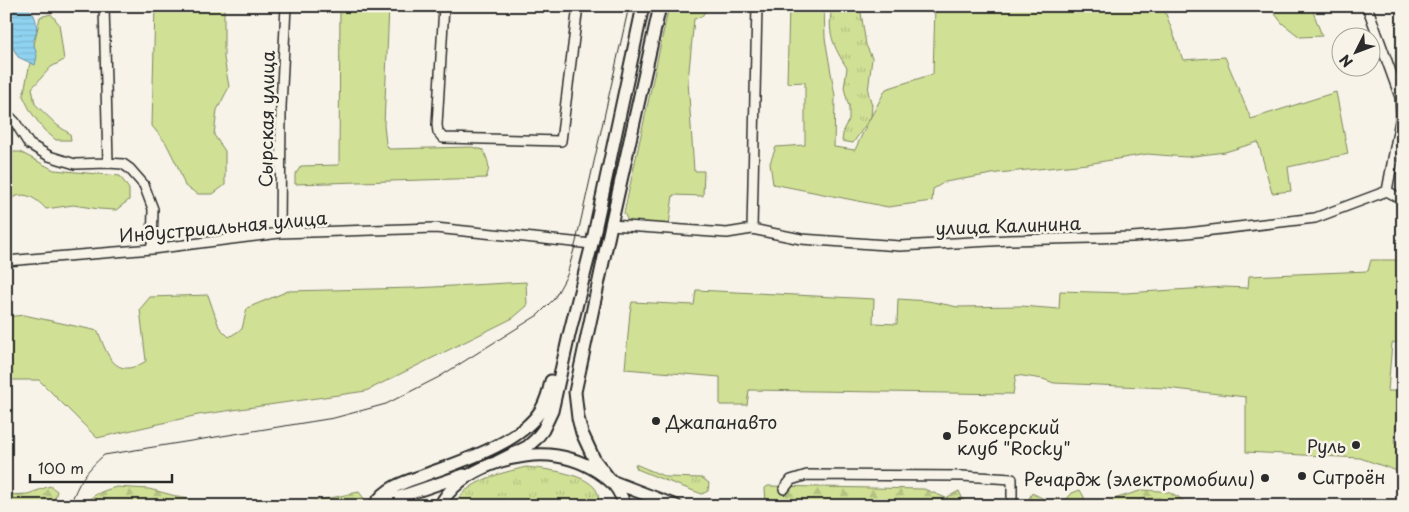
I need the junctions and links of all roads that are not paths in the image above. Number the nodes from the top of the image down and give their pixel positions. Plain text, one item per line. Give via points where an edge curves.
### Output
1 (104, 6) edge
2 (286, 6) edge
3 (444, 6) edge
4 (578, 6) edge
5 (643, 6) edge
6 (660, 6) edge
7 (757, 6) edge
8 (1368, 6) edge
9 (6, 112) edge
10 (108, 163) junction
11 (1387, 191) junction
12 (1403, 200) edge
13 (611, 224) junction
14 (752, 229) junction
15 (280, 233) junction
16 (592, 244) junction
17 (152, 249) junction
18 (6, 261) edge
19 (569, 335) junction
20 (497, 462) junction
21 (470, 473) junction
22 (611, 481) junction
23 (784, 489) dead end
24 (374, 505) edge
25 (440, 506) edge
26 (625, 506) edge
27 (676, 506) edge
28 (1012, 506) edge

1 - 10 street
2 - 15 street, Сырская улица via 280,107
3 - 4 street via 437,126 443,138 561,141
5 - 16 main road
6 - 13 main road
7 - 14 street
8 - 11 street via 1400,97 1401,115
9 - 10 street via 29,144 49,156 75,164
10 - 17 street via 123,164 144,185 154,209
11 - 12 street
11 - 14 street, улица Калинина via 1314,218 1187,234 900,246 801,239
13 - 14 street, улица Калинина via 726,233
13 - 22 main road via 575,392 582,433 594,459
15 - 16 street, Индустриальная улица via 435,228
15 - 17 street, Индустриальная улица
16 - 19 main road
17 - 18 street, Индустриальная улица
19 - 20 main road via 552,411 543,430 527,447
19 - 24 main road via 564,336 561,342 549,392 541,410 530,423 508,440 390,490
20 - 21 main road
20 - 22 main road via 530,456 557,456 575,460
21 - 24 main road
21 - 25 main road
22 - 26 main road
22 - 27 main road
23 - 28 street via 791,480 806,475 1012,479

